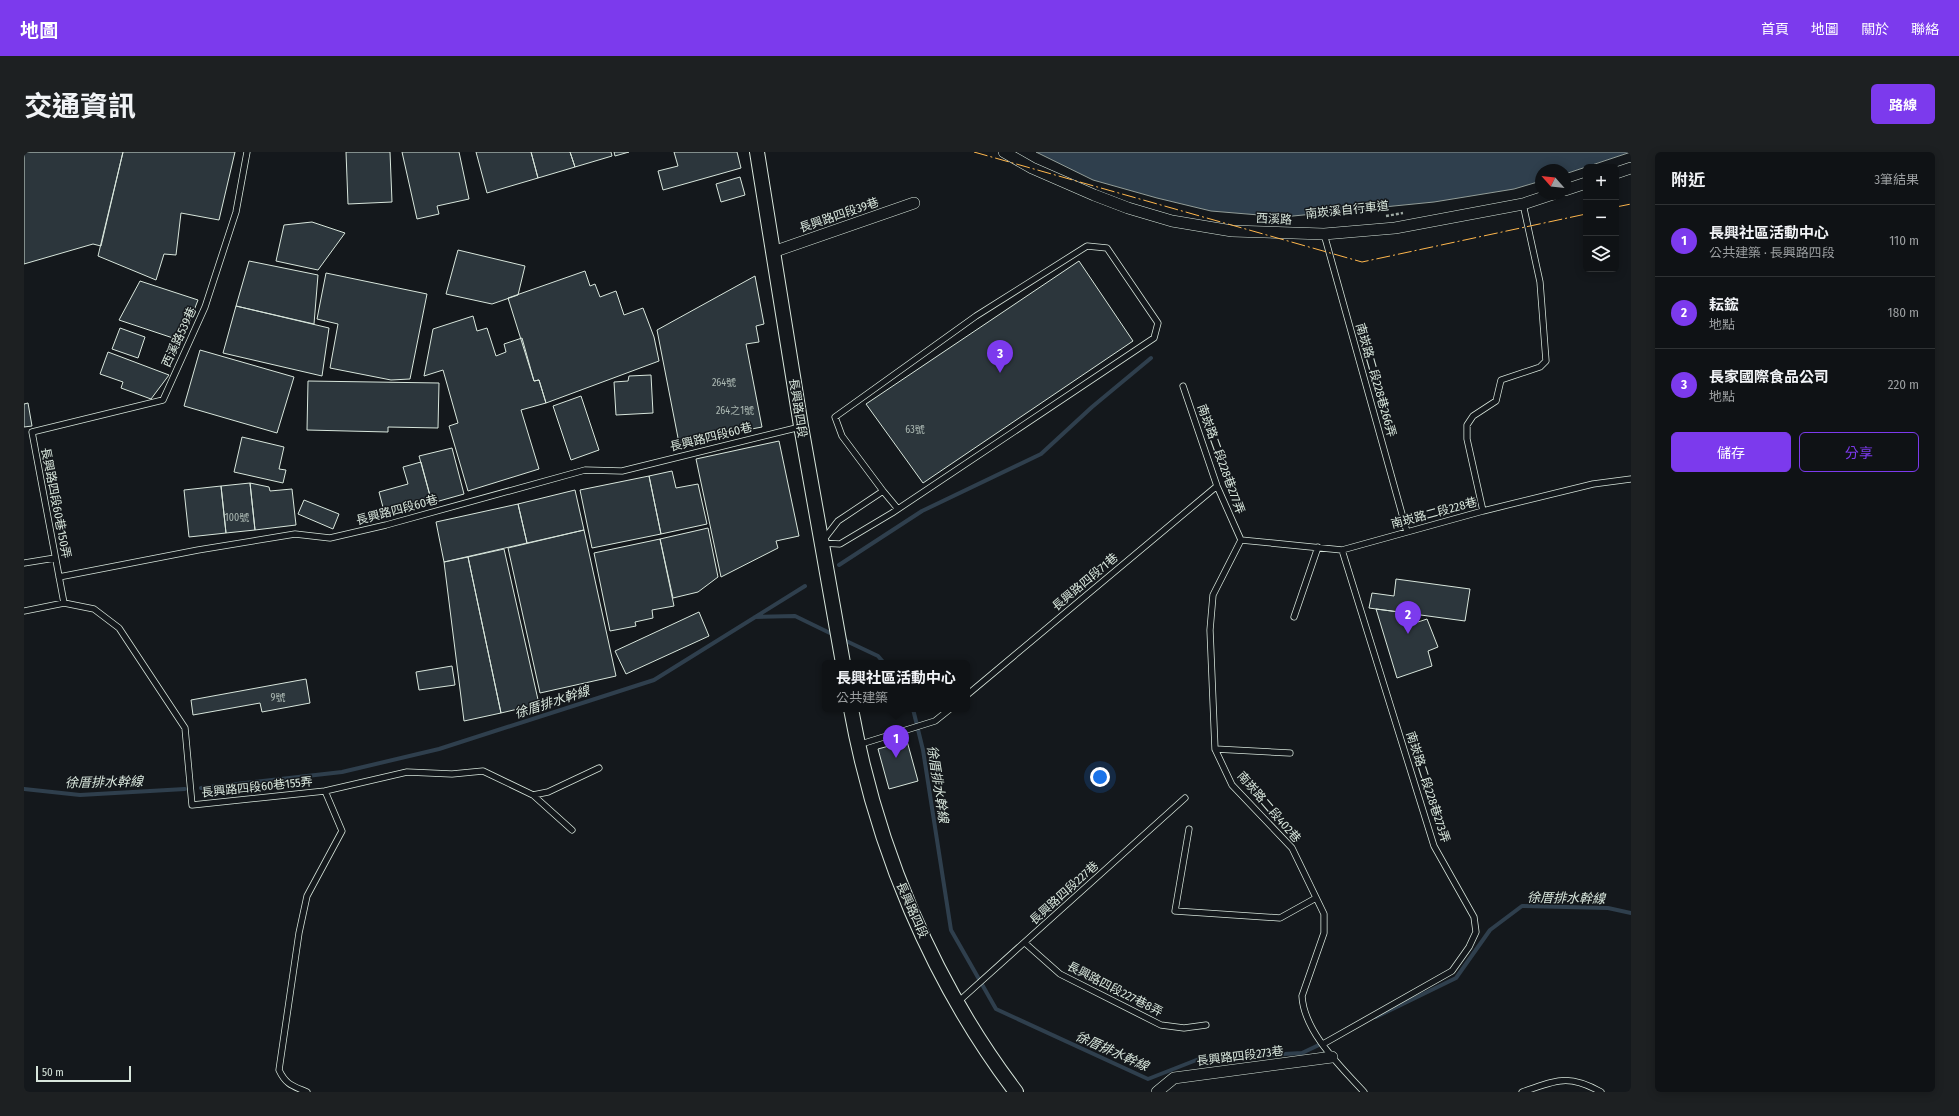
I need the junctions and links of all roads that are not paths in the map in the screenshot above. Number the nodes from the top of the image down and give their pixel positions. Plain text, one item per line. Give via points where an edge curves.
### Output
1 (247, 152) edge
2 (757, 152) edge
3 (1004, 152) edge
4 (1631, 168) edge
5 (1619, 172) edge
6 (1583, 184) edge
7 (1571, 188) edge
8 (1535, 200) edge
9 (914, 202) dead end
10 (1523, 204) junction
11 (1324, 234) junction
12 (774, 252) junction
13 (1182, 386) dead end
14 (801, 426) junction
15 (32, 432) joint
16 (1631, 479) edge
17 (1217, 486) junction
18 (883, 491) junction
19 (898, 509) junction
20 (1483, 511) junction
21 (1407, 532) junction
22 (1241, 540) junction
23 (821, 543) junction
24 (1318, 547) junction
25 (1342, 550) junction
26 (55, 558) junction
27 (24, 563) edge
28 (59, 577) junction
29 (64, 603) junction
30 (24, 611) edge
31 (1294, 617) dead end
32 (842, 660) edge
33 (970, 692) edge
34 (852, 712) edge
35 (946, 712) edge
36 (858, 745) junction
37 (1215, 749) junction
38 (1290, 753) dead end
39 (599, 768) dead end
40 (325, 791) junction
41 (533, 795) junction
42 (1185, 798) dead end
43 (1189, 829) dead end
44 (572, 830) dead end
45 (1316, 898) junction
46 (1025, 943) junction
47 (957, 1003) junction
48 (1206, 1025) dead end
49 (1323, 1044) junction
50 (1332, 1057) junction
51 (307, 1092) edge
52 (1016, 1092) edge
53 (1157, 1092) edge
54 (1364, 1092) edge
55 (1522, 1092) edge
56 (1601, 1092) edge

1 - 15 lane, 西溪路539巷 via 236,212 205,307 163,400
2 - 12 street, 長興路四段
3 - 11 street, 西溪路 via 1032,168 1094,195 1128,208 1172,220 1232,231
4 - 5 street
6 - 7 street
8 - 10 street, 西溪路
9 - 12 street, 長興路四段39巷
10 - 11 street, 西溪路 via 1395,228
10 - 20 lane via 1540,282 1546,361 1540,367 1501,380 1496,400 1473,416 1467,425 1467,439
11 - 21 lane, 南崁路二段228巷266弄
12 - 14 street, 長興路四段
13 - 17 lane, 南崁路二段228巷277弄
14 - 23 street, 長興路四段
14 - 28 lane, 長興路四段60巷 via 622,471 586,470 330,538 295,534
15 - 26 lane, 長興路四段60巷150弄
16 - 20 lane, 南崁路二段228巷 via 1593,484
17 - 22 lane, 南崁路二段228巷277弄
17 - 33 lane, 長興路四段71巷
18 - 19 lane
18 - 19 lane via 842,436 835,417 976,316 1087,246 1108,248 1158,323 1154,338
18 - 23 lane via 838,521
19 - 23 lane via 840,544
20 - 21 lane, 南崁路二段228巷
21 - 25 lane, 南崁路二段228巷
22 - 24 lane, 南崁路二段228巷
22 - 37 lane, 南崁路二段402巷 via 1213,595 1210,630
23 - 32 street, 長興路四段
24 - 25 lane, 南崁路二段228巷
24 - 31 lane
25 - 49 lane, 南崁路二段228巷273弄 via 1434,846 1474,917 1476,932 1452,971
26 - 27 lane
26 - 28 lane, 長興路四段60巷150弄
28 - 29 lane
29 - 30 lane
29 - 40 lane, 長興路四段60巷155弄 via 94,609 119,628 185,728 192,805
34 - 36 street, 長興路四段
35 - 36 lane via 936,721
36 - 47 street, 長興路四段 via 870,798 900,884
37 - 38 lane
37 - 45 lane, 南崁路二段402巷 via 1232,785 1292,848
39 - 41 lane via 548,792
40 - 41 lane via 407,772 452,774 482,771
40 - 51 lane, 長興路四段60巷155弄 via 342,831 307,896 299,933 279,1070 288,1084
41 - 44 lane
42 - 46 lane, 長興路四段227巷
43 - 45 lane via 1175,911 1280,918
45 - 49 lane, 南崁路二段402巷 via 1324,914 1324,933 1302,996 1309,1022
46 - 47 lane, 長興路四段227巷
46 - 48 lane, 長興路四段227巷8弄 via 1060,974 1161,1025 1184,1028
47 - 52 street, 長興路四段 via 996,1066
49 - 50 lane, 南崁路二段402巷
50 - 53 street, 長興路四段273巷 via 1174,1078
50 - 54 lane, 南崁路二段402巷
55 - 56 lane via 1560,1080 1570,1080

